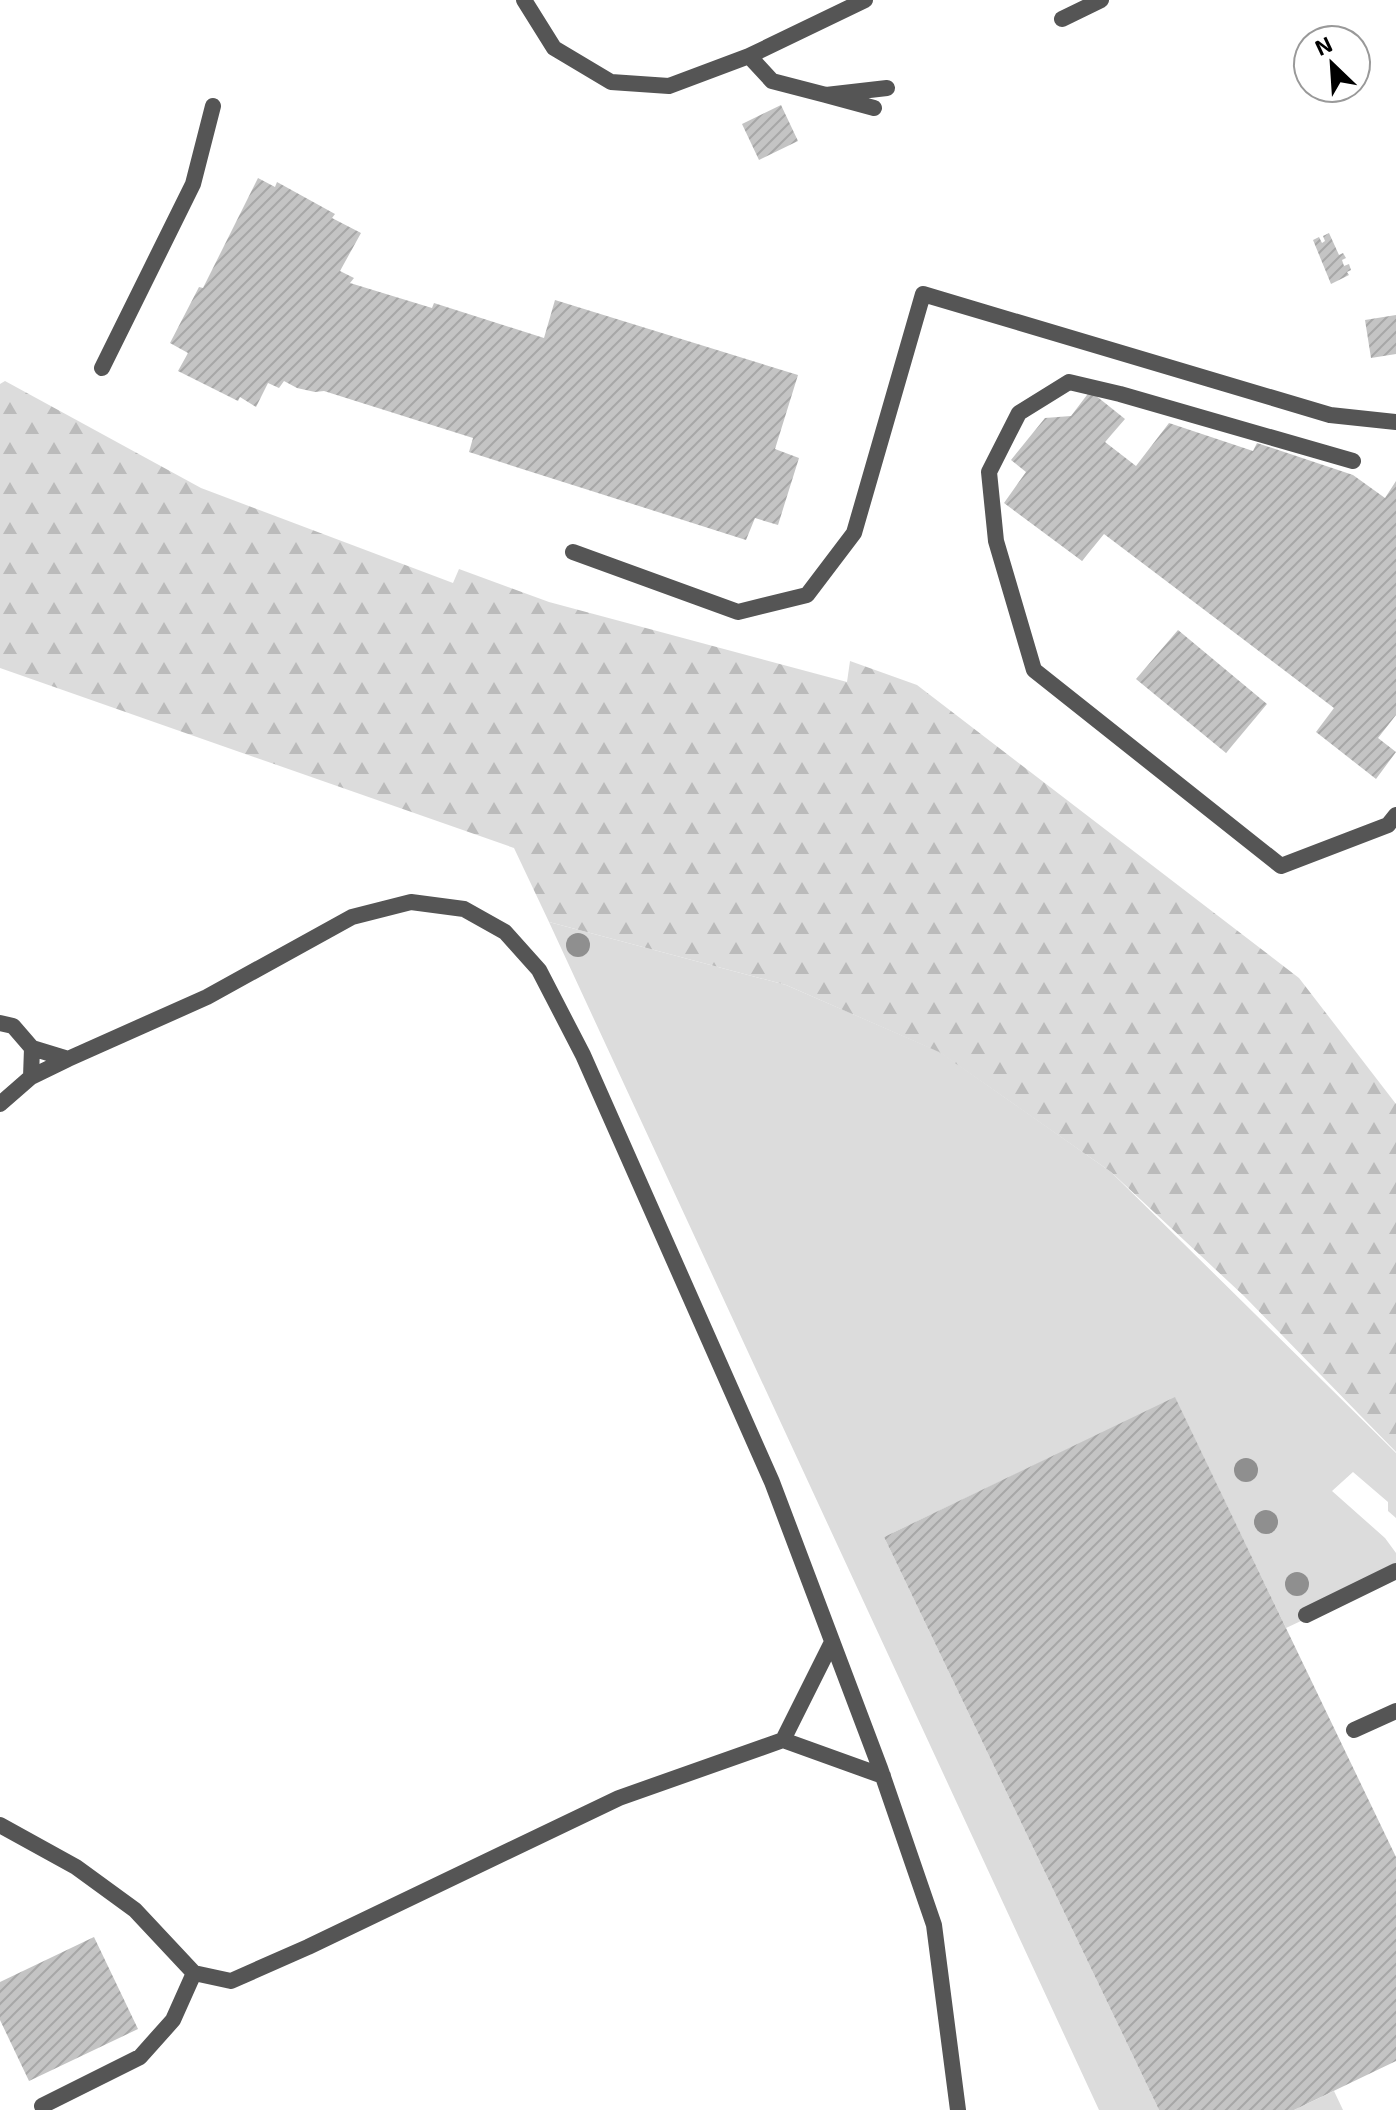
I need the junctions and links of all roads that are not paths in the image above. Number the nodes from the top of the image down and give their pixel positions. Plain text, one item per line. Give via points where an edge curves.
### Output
1 (524, 0) edge
2 (865, 0) edge
3 (1101, 0) edge
4 (1062, 19) dead end
5 (749, 56) junction
6 (887, 88) dead end
7 (826, 95) junction
8 (213, 106) dead end
9 (874, 108) dead end
10 (102, 368) dead end
11 (1396, 422) edge
12 (1353, 461) dead end
13 (573, 552) dead end
14 (1396, 815) edge
15 (0, 1023) edge
16 (32, 1048) junction
17 (68, 1059) junction
18 (31, 1077) junction
19 (0, 1104) edge
20 (1396, 1571) edge
21 (1306, 1615) dead end
22 (832, 1642) junction
23 (1396, 1711) edge
24 (1354, 1730) dead end
25 (783, 1740) junction
26 (883, 1776) junction
27 (0, 1825) edge
28 (194, 1973) junction
29 (42, 2106) dead end
30 (958, 2110) edge

1 - 5 lane via 554,48 611,82 669,86
2 - 5 lane
3 - 4 lane
5 - 7 lane via 772,81
6 - 7 lane
7 - 9 lane
8 - 10 lane via 193,184
11 - 13 lane via 1330,415 923,294 854,533 807,595 738,612
12 - 14 lane via 1069,382 1019,413 989,472 996,541 1034,670 1281,866 1388,825
15 - 16 lane via 13,1026
16 - 17 lane
16 - 18 lane
17 - 18 lane
17 - 22 lane via 207,997 352,917 411,902 464,909 505,932 539,970 583,1055 772,1482
18 - 19 lane
20 - 21 lane
22 - 25 lane
22 - 26 lane
23 - 24 lane
25 - 26 lane
25 - 28 lane via 619,1798 231,1981
26 - 30 lane via 934,1925
27 - 28 lane via 76,1867 135,1910
28 - 29 lane via 173,2020 140,2057

